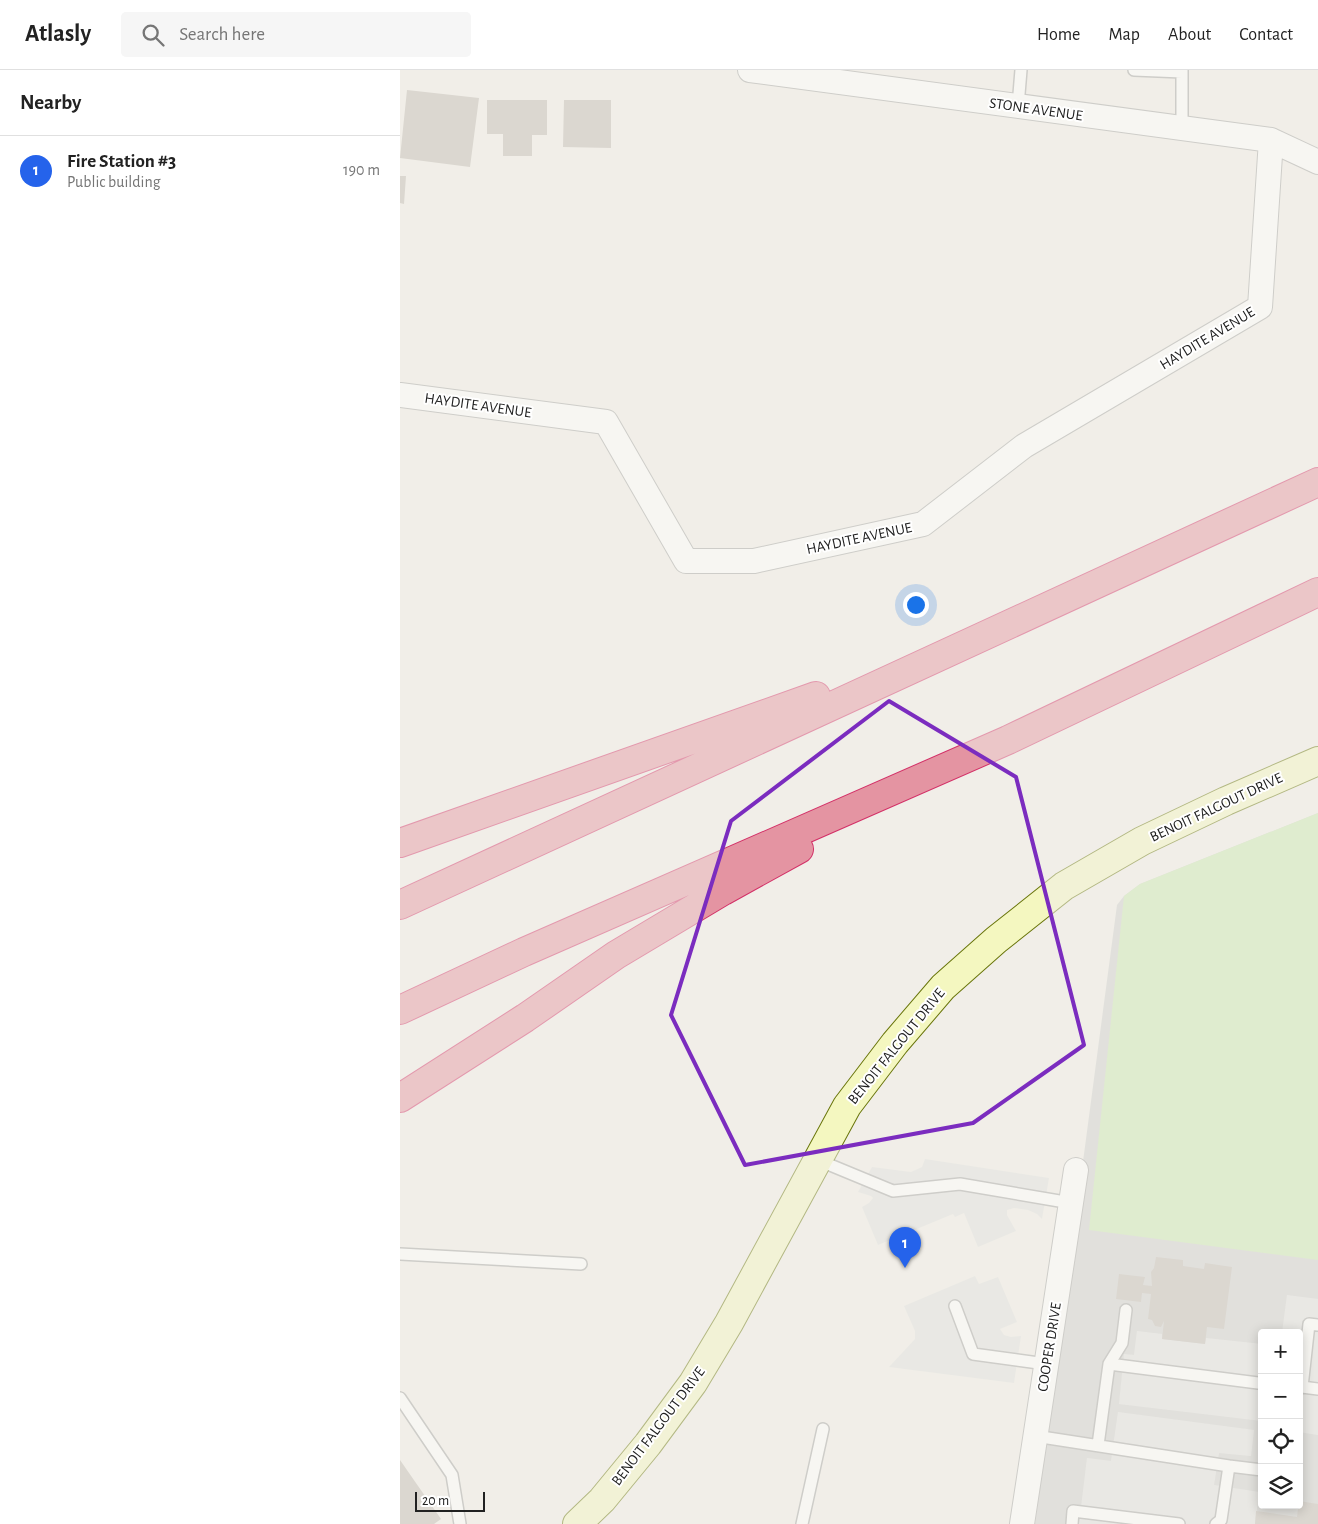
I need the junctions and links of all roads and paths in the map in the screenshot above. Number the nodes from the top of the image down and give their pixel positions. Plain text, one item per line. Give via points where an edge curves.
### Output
1 (750, 70) edge
2 (1020, 70) edge
3 (1134, 70) edge
4 (1182, 71) edge
5 (1018, 106) junction
6 (1182, 128) junction
7 (1271, 140) junction
8 (1318, 162) edge
9 (400, 395) edge
10 (1318, 482) edge
11 (1318, 592) edge
12 (985, 636) junction
13 (1008, 740) junction
14 (1318, 761) edge
15 (400, 843) edge
16 (400, 905) edge
17 (400, 1010) edge
18 (400, 1098) edge
19 (818, 1160) junction
20 (1076, 1170) dead end
21 (1071, 1203) junction
22 (400, 1254) edge
23 (581, 1264) dead end
24 (955, 1306) dead end
25 (1126, 1310) dead end
26 (1318, 1325) edge
27 (1046, 1364) junction
28 (1109, 1364) junction
29 (1302, 1374) edge
30 (1258, 1383) dead end
31 (1303, 1388) edge
32 (1318, 1389) edge
33 (400, 1398) edge
34 (823, 1429) dead end
35 (1035, 1436) junction
36 (1098, 1445) junction
37 (1229, 1466) junction
38 (1258, 1470) edge
39 (460, 1524) edge
40 (577, 1524) edge
41 (802, 1524) edge
42 (1022, 1524) edge
43 (1072, 1524) edge
44 (1178, 1524) edge
45 (1216, 1524) edge

1 - 5 street, STONE AVENUE
2 - 5 lane
3 - 4 lane
4 - 6 lane
5 - 6 street, STONE AVENUE
6 - 7 street, STONE AVENUE
7 - 8 street, STONE AVENUE
7 - 9 street, HAYDITE AVENUE via 1260,307 1024,446 923,524 754,561 686,561 606,422
10 - 12 highway
11 - 13 highway
12 - 15 highway
12 - 16 highway
13 - 17 highway via 524,952
13 - 18 highway via 723,891 616,955
14 - 19 street, BENOIT FALGOUT DRIVE via 1142,841 1064,886 996,940 943,988 895,1043 847,1106
19 - 21 lane via 893,1191 960,1184
19 - 40 street, BENOIT FALGOUT DRIVE via 693,1384 602,1500
20 - 21 street, COOPER DRIVE
21 - 27 street, COOPER DRIVE
22 - 23 lane
24 - 27 lane via 973,1354
25 - 28 lane via 1122,1343
26 - 29 lane via 1309,1324
27 - 35 street, COOPER DRIVE
28 - 30 lane
28 - 36 lane
31 - 32 lane
33 - 39 lane via 452,1475
34 - 41 lane
35 - 36 lane
35 - 42 street, COOPER DRIVE
36 - 37 lane
37 - 38 lane
37 - 45 lane via 1221,1520
43 - 44 lane via 1073,1512

